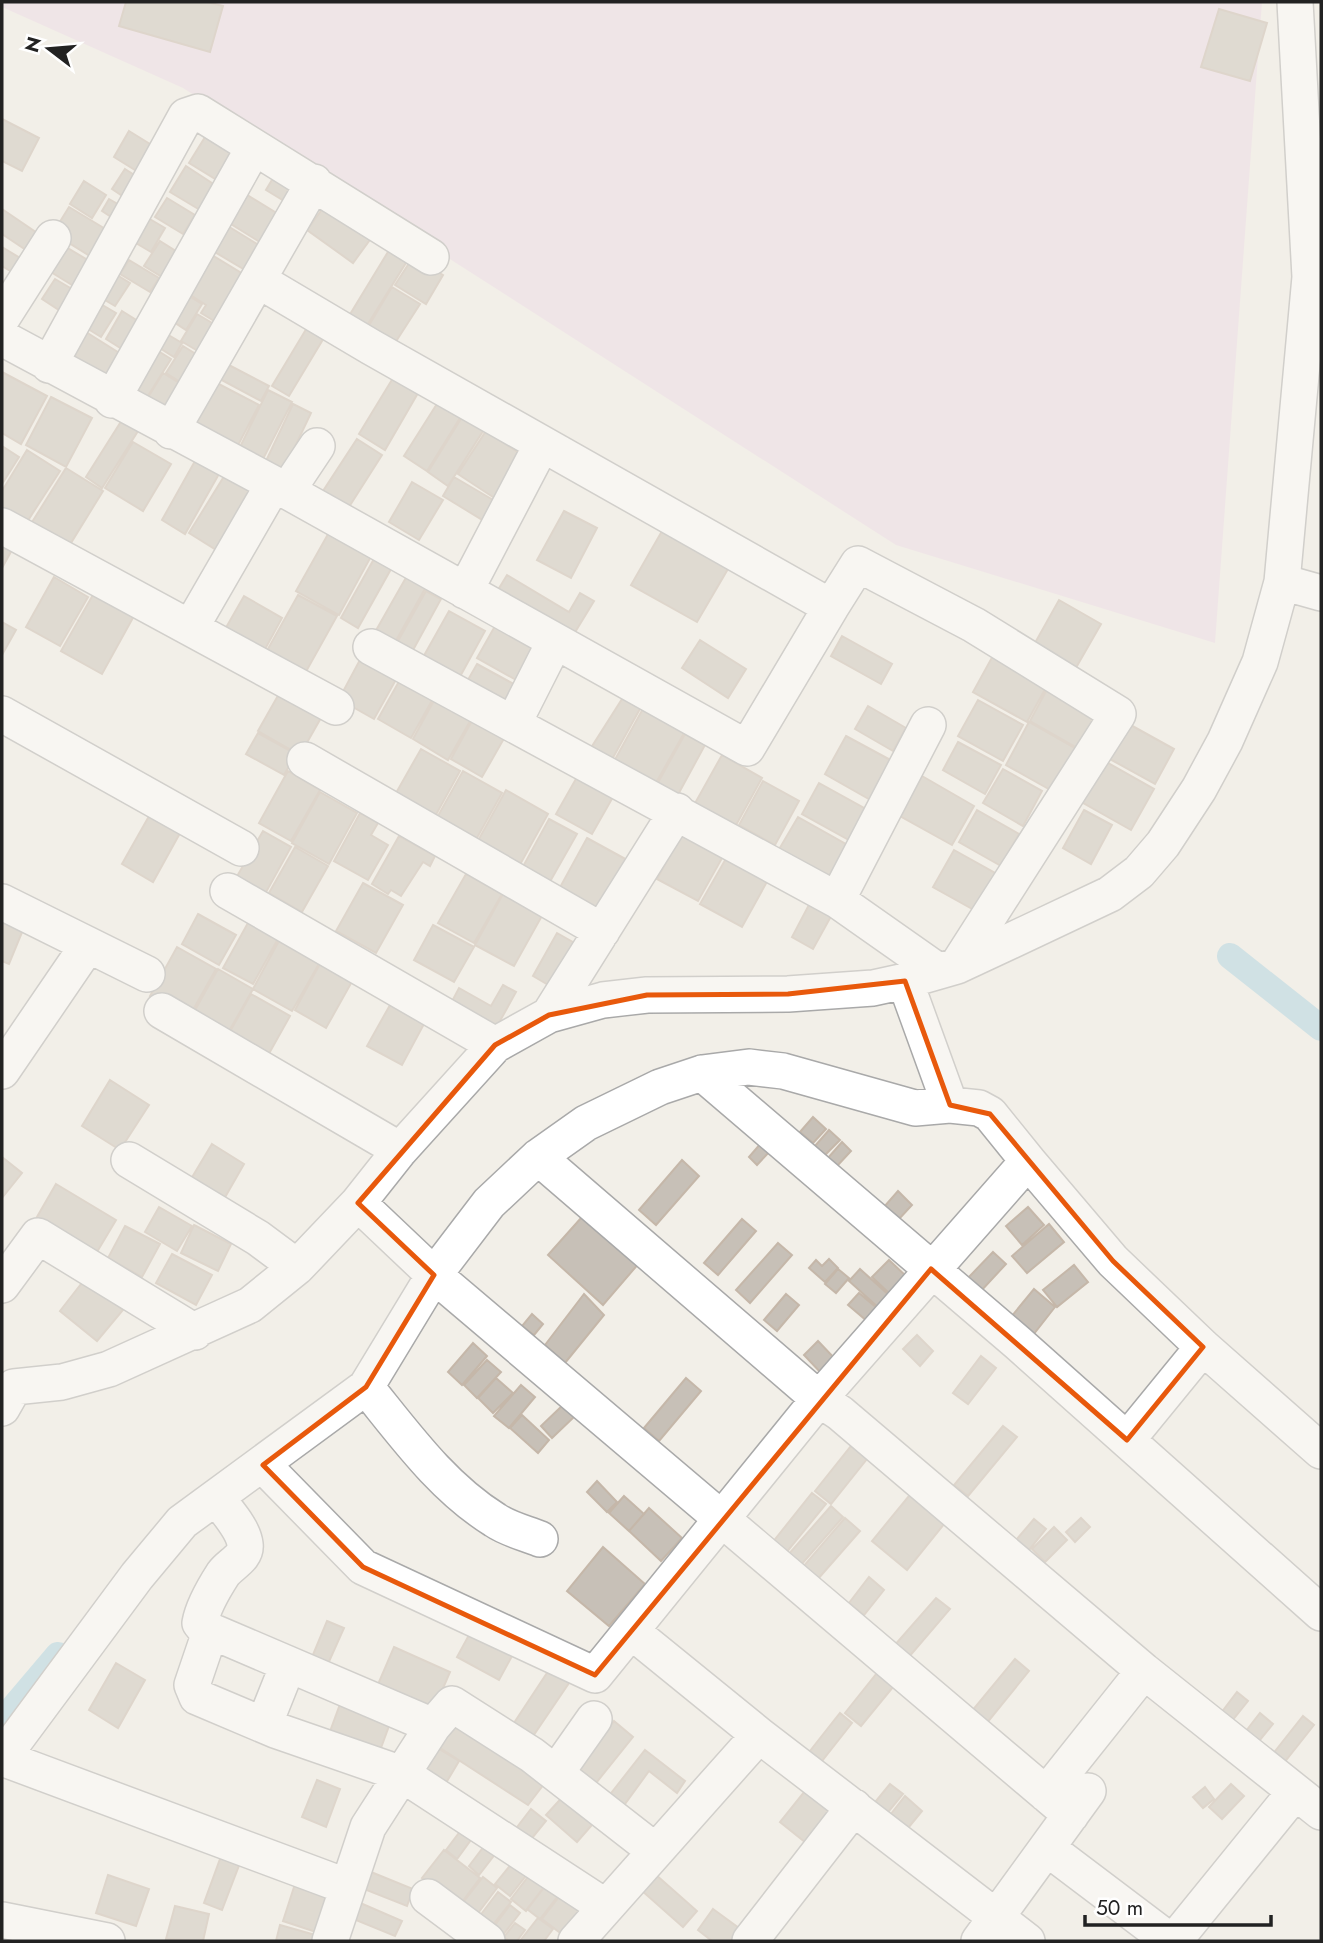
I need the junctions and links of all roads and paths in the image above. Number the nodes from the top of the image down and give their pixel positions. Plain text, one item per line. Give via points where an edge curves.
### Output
1 (1296, 2) edge
2 (254, 147) junction
3 (314, 182) junction
4 (53, 238) dead end
5 (431, 257) dead end
6 (258, 280) junction
7 (4, 340) edge
8 (49, 365) junction
9 (112, 400) junction
10 (172, 431) junction
11 (542, 443) junction
12 (317, 446) dead end
13 (280, 488) junction
14 (2, 526) edge
15 (1304, 588) edge
16 (465, 591) junction
17 (831, 607) junction
18 (191, 626) junction
19 (555, 641) junction
20 (371, 646) dead end
21 (336, 707) dead end
22 (2, 714) edge
23 (513, 724) junction
24 (928, 726) dead end
25 (305, 760) dead end
26 (677, 811) junction
27 (241, 848) dead end
28 (228, 891) dead end
29 (837, 900) junction
30 (2, 902) edge
31 (602, 931) junction
32 (88, 945) junction
33 (933, 973) junction
34 (147, 974) dead end
35 (162, 1010) dead end
36 (550, 1014) junction
37 (495, 1045) junction
38 (2, 1071) edge
39 (702, 1073) junction
40 (948, 1097) junction
41 (400, 1150) junction
42 (537, 1157) junction
43 (129, 1160) dead end
44 (1028, 1161) junction
45 (358, 1203) junction
46 (297, 1267) junction
47 (427, 1268) junction
48 (931, 1269) junction
49 (2, 1285) edge
50 (195, 1332) junction
51 (1203, 1347) junction
52 (366, 1387) junction
53 (6, 1392) edge
54 (819, 1399) junction
55 (1127, 1440) junction
56 (1321, 1451) edge
57 (264, 1465) junction
58 (217, 1498) junction
59 (721, 1519) junction
60 (540, 1539) dead end
61 (1321, 1612) edge
62 (631, 1630) junction
63 (210, 1632) junction
64 (288, 1665) junction
65 (1144, 1671) junction
66 (594, 1719) dead end
67 (264, 1725) junction
68 (433, 1726) junction
69 (759, 1735) junction
70 (2, 1758) edge
71 (556, 1773) junction
72 (402, 1774) junction
73 (1068, 1800) junction
74 (1308, 1802) edge
75 (854, 1807) junction
76 (1047, 1848) junction
77 (654, 1850) junction
78 (348, 1887) junction
79 (428, 1897) dead end
80 (604, 1906) junction
81 (2, 1920) edge
82 (988, 1929) edge
83 (107, 1941) edge
84 (330, 1941) edge
85 (487, 1941) edge
86 (576, 1941) edge
87 (750, 1941) edge
88 (1027, 1941) edge
89 (1172, 1941) edge

1 - 15 street via 1310,277
2 - 3 street
2 - 8 street via 198,112 186,116
2 - 9 street
3 - 5 street
3 - 6 street
4 - 7 street
6 - 10 street
6 - 11 street
7 - 8 street
8 - 9 street
9 - 10 street
10 - 13 street
11 - 16 street
11 - 17 street
12 - 13 street
13 - 16 street
13 - 18 street
14 - 18 street
15 - 33 street via 1260,662 1199,789 1147,863 1110,894
16 - 19 street
17 - 19 street via 747,748
17 - 33 street via 858,564 974,625 1118,714
18 - 21 street
19 - 23 street
20 - 23 street
22 - 27 street
23 - 26 street
24 - 29 street
25 - 31 street
26 - 29 street
26 - 31 street
28 - 37 street
29 - 33 street
30 - 32 street
31 - 36 street
32 - 34 street
32 - 38 street
33 - 36 street via 873,988 647,995 603,1000
33 - 40 street via 929,1045
35 - 41 street
36 - 37 street
37 - 41 street
39 - 40 street via 760,1068 915,1108
39 - 42 street via 660,1087 586,1123
39 - 48 street
40 - 44 street via 990,1114
41 - 45 street
42 - 47 street
42 - 54 street
43 - 46 street via 258,1238
44 - 48 street
44 - 51 street via 1112,1261
45 - 46 street
45 - 47 street
46 - 50 street via 250,1305
47 - 52 street
47 - 59 street
48 - 54 street
48 - 55 street
49 - 50 street via 38,1236
50 - 53 street via 109,1369
51 - 55 street
51 - 56 street
52 - 57 street
52 - 60 street via 420,1454 463,1496 496,1522
54 - 59 street
54 - 65 street
55 - 61 street
57 - 58 street
57 - 62 street via 363,1567 595,1675
58 - 63 street via 241,1532 246,1549 224,1572 204,1609 200,1623
58 - 70 street via 183,1522 137,1576
59 - 62 street
59 - 73 street
62 - 69 street
63 - 64 street
63 - 67 street via 192,1685 197,1697
64 - 67 street
64 - 68 street
65 - 73 street
65 - 74 street
66 - 71 street
67 - 72 street
68 - 71 street via 452,1703
68 - 72 street
69 - 75 street
69 - 77 street
70 - 78 street
71 - 77 street
72 - 78 street via 368,1827
72 - 80 street
73 - 76 street
74 - 89 street
75 - 82 street
75 - 87 street
76 - 82 street
76 - 89 street
77 - 80 street
78 - 84 street
79 - 85 street
80 - 86 street
81 - 83 street
82 - 88 street

